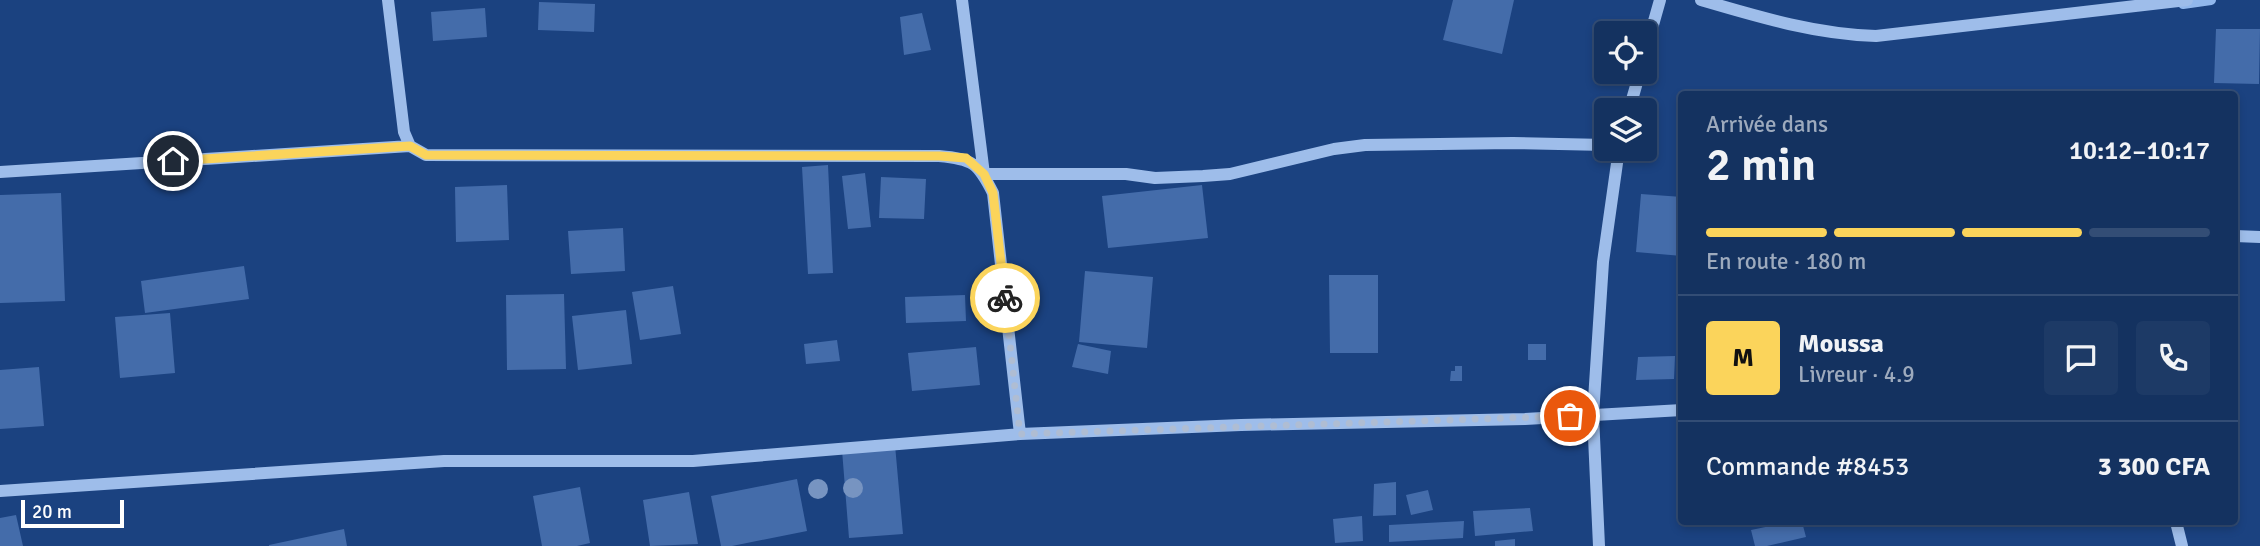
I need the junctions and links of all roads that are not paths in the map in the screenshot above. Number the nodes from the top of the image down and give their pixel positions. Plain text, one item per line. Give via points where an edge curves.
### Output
1 (388, 0) edge
2 (962, 0) edge
3 (1660, 0) edge
4 (1701, 0) edge
5 (2187, 0) edge
6 (1654, 21) edge
7 (1594, 145) edge
8 (410, 146) junction
9 (1617, 161) edge
10 (0, 172) edge
11 (984, 174) junction
12 (2238, 236) edge
13 (2260, 237) edge
14 (1678, 410) edge
15 (1593, 415) junction
16 (1020, 434) junction
17 (0, 491) edge
18 (2177, 525) edge
19 (1599, 546) edge
20 (2182, 546) edge

1 - 8 street via 404,132
2 - 11 street
3 - 6 street
4 - 5 street via 1776,22 1841,35 1876,36
7 - 11 street via 1365,145 1203,176
8 - 10 street
8 - 11 street via 426,155 939,156 966,158
9 - 15 street via 1603,262
11 - 16 street via 993,193
12 - 13 street
14 - 15 street
15 - 16 street
15 - 19 street
16 - 17 street via 693,461 444,461
18 - 20 street

